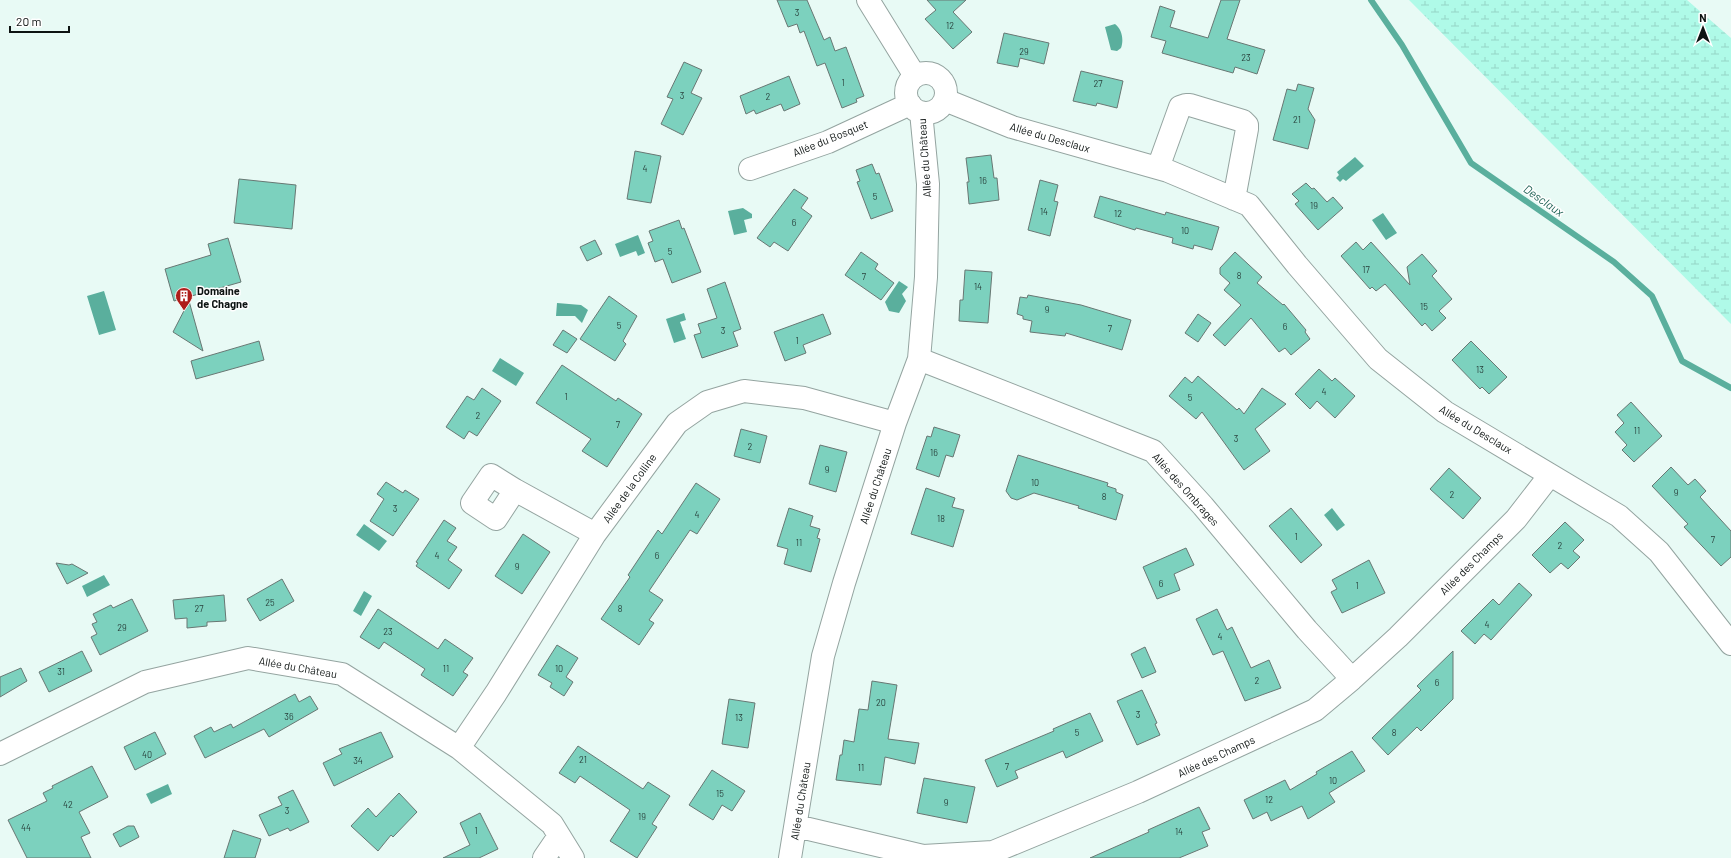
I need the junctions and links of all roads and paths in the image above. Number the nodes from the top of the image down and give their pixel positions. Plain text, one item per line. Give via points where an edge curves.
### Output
1 (868, 0) edge
2 (915, 76) junction
3 (945, 100) junction
4 (915, 108) junction
5 (1158, 168) junction
6 (750, 169) dead end
7 (1234, 199) junction
8 (919, 359) junction
9 (895, 423) junction
10 (1550, 474) junction
11 (515, 490) dead end
12 (596, 534) junction
13 (1731, 644) edge
14 (1352, 679) junction
15 (459, 748) junction
16 (0, 754) edge
17 (796, 826) junction
18 (560, 836) junction
19 (544, 858) edge
20 (573, 858) edge
21 (790, 858) edge

1 - 2 street
2 - 3 street via 927,72 938,77 946,87
2 - 4 street via 907,86 907,98
3 - 4 street via 933,112
3 - 5 street, Allée du Desclaux via 1012,127
4 - 6 street, Allée du Bosquet
4 - 8 street, Allée du Château via 928,184 926,277
5 - 7 street, Allée du Desclaux
5 - 7 street via 1180,107 1190,105 1243,121 1247,129
7 - 10 street, Allée du Desclaux via 1249,205 1378,359 1445,412
8 - 9 street, Allée du Château
8 - 14 street, Allée des Ombrages via 1153,451
9 - 12 street, Allée de la Colline via 804,398 744,391 707,402 677,423
9 - 17 street, Allée du Château via 844,583 824,656
10 - 13 street, Allée du Desclaux via 1619,516 1659,552
10 - 14 street, Allée des Champs via 1516,519 1398,637
11 - 12 street
12 - 15 street, Allée de la Colline
14 - 17 street, Allée des Champs via 1315,710 1138,792 993,852 923,856
15 - 16 street, Allée du Château via 342,674 248,658 145,682
15 - 18 street, Allée du Château via 552,824
17 - 21 street, Allée du Château
18 - 19 street
18 - 20 street, Allée du Château

